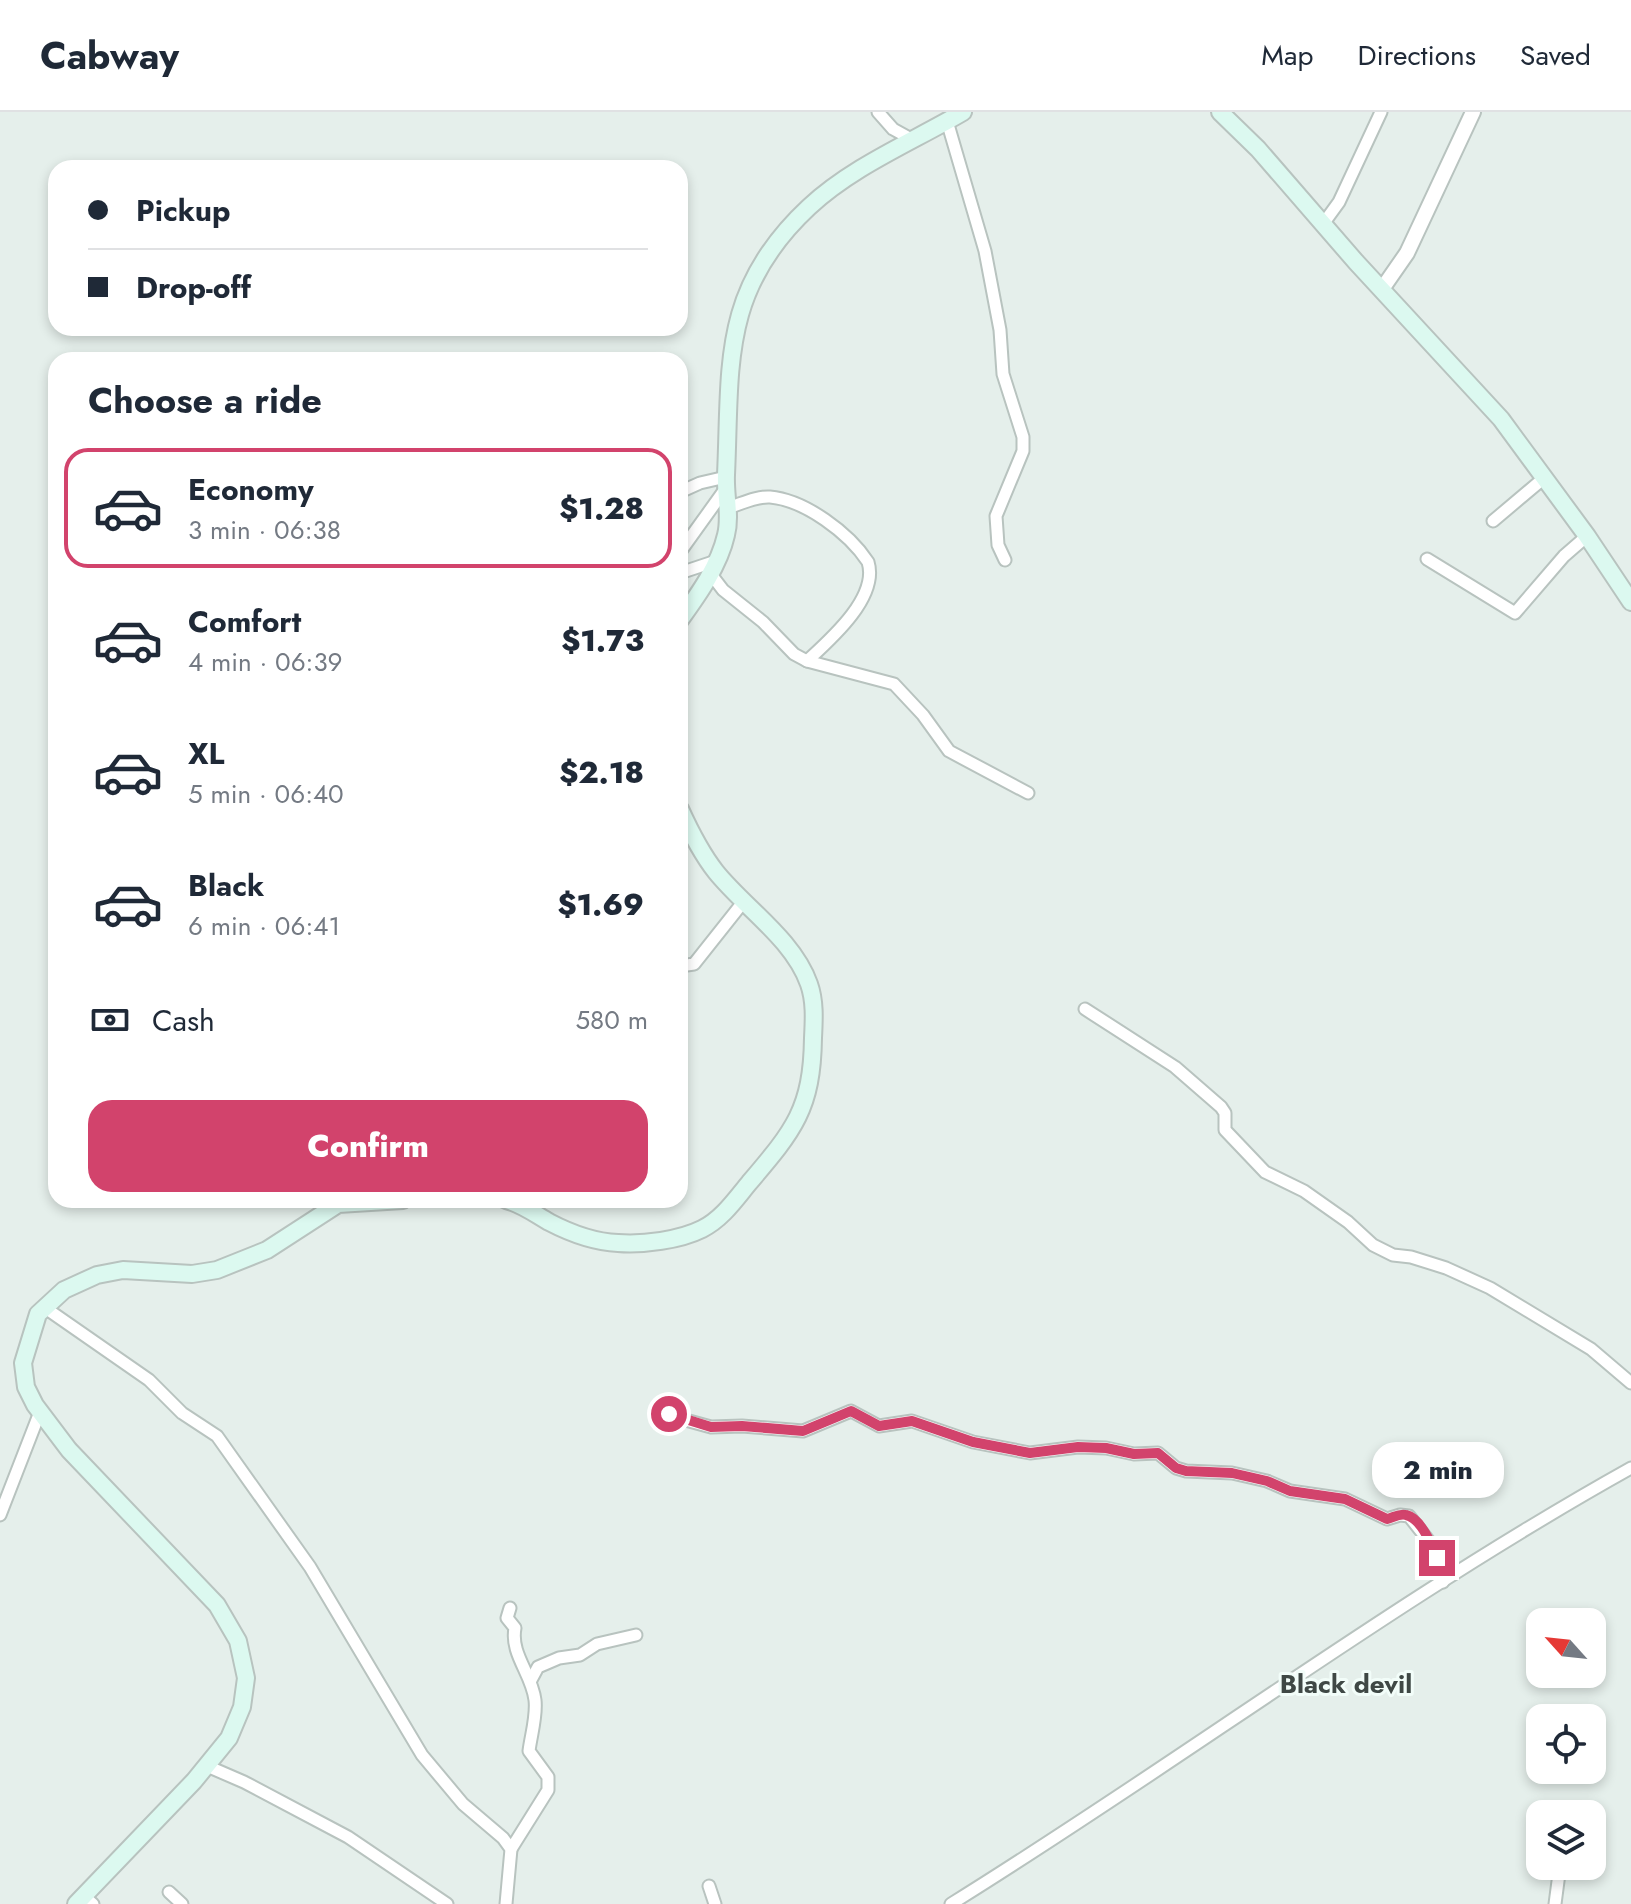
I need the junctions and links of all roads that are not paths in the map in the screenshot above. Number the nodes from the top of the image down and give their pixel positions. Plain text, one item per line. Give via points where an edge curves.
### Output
1 (878, 112) edge
2 (963, 112) edge
3 (1220, 112) edge
4 (1381, 112) edge
5 (1473, 112) edge
6 (947, 121) junction
7 (913, 140) junction
8 (1323, 224) junction
9 (1382, 289) junction
10 (1544, 478) junction
11 (726, 482) junction
12 (688, 488) edge
13 (727, 508) junction
14 (1493, 521) dead end
15 (1587, 536) junction
16 (688, 540) edge
17 (1427, 559) dead end
18 (1005, 560) dead end
19 (713, 567) junction
20 (688, 572) edge
21 (1631, 602) edge
22 (688, 607) edge
23 (807, 661) junction
24 (1028, 793) dead end
25 (688, 825) edge
26 (744, 901) junction
27 (688, 965) edge
28 (1085, 1009) dead end
29 (328, 1208) edge
30 (525, 1208) edge
31 (44, 1307) junction
32 (1631, 1383) edge
33 (40, 1412) junction
34 (660, 1413) dead end
35 (1631, 1468) edge
36 (0, 1515) edge
37 (1443, 1582) junction
38 (510, 1608) dead end
39 (636, 1635) dead end
40 (531, 1680) junction
41 (207, 1766) junction
42 (511, 1849) junction
43 (1558, 1880) edge
44 (709, 1886) dead end
45 (169, 1892) dead end
46 (84, 1901) edge
47 (182, 1904) edge
48 (447, 1904) edge
49 (506, 1904) edge
50 (715, 1904) edge
51 (951, 1904) edge
52 (1555, 1904) edge

1 - 7 street
2 - 6 main road
3 - 8 main road
4 - 8 street via 1339,202
5 - 9 street via 1407,253
6 - 7 main road
6 - 18 street via 985,251 1003,374 1023,437 1023,451 996,516
7 - 11 main road via 830,189 762,263 744,301 730,355
8 - 9 main road
9 - 10 main road via 1494,410
10 - 14 street
10 - 15 main road
11 - 12 street
11 - 13 main road
11 - 16 street
13 - 19 main road via 727,534
13 - 23 street via 770,497 803,506 868,562 870,580 854,612
15 - 17 street via 1515,613
15 - 21 main road
19 - 20 street
19 - 22 main road
19 - 23 street via 736,602
23 - 24 street via 894,684 949,751
25 - 26 main road via 702,853
26 - 27 street
26 - 30 main road via 802,969 812,993 811,1084 785,1138 720,1217 690,1233 635,1243 605,1242 573,1233
28 - 32 street via 1175,1067 1221,1107 1225,1130 1265,1172 1304,1191 1388,1254 1446,1268 1501,1295 1591,1349
29 - 31 main road via 267,1250 217,1270 113,1271 64,1290
31 - 33 main road via 23,1363 26,1387
31 - 42 street via 149,1380 182,1413 217,1436 310,1567 422,1755 442,1782
33 - 36 street
33 - 41 main road via 69,1450 217,1605 238,1641 246,1678 242,1707 229,1738
34 - 37 street via 711,1427 803,1431 851,1411 879,1426 912,1421 973,1442 1030,1453 1078,1447 1158,1453 1186,1471 1232,1473 1290,1491 1345,1499 1387,1519 1409,1516 1432,1545
35 - 37 street
37 - 51 street
38 - 40 street via 513,1639
39 - 40 street via 538,1667
40 - 42 street via 536,1703 529,1751 548,1777 548,1790
41 - 46 main road
41 - 48 street via 348,1837
42 - 49 street
43 - 52 street
44 - 50 street
45 - 47 street

